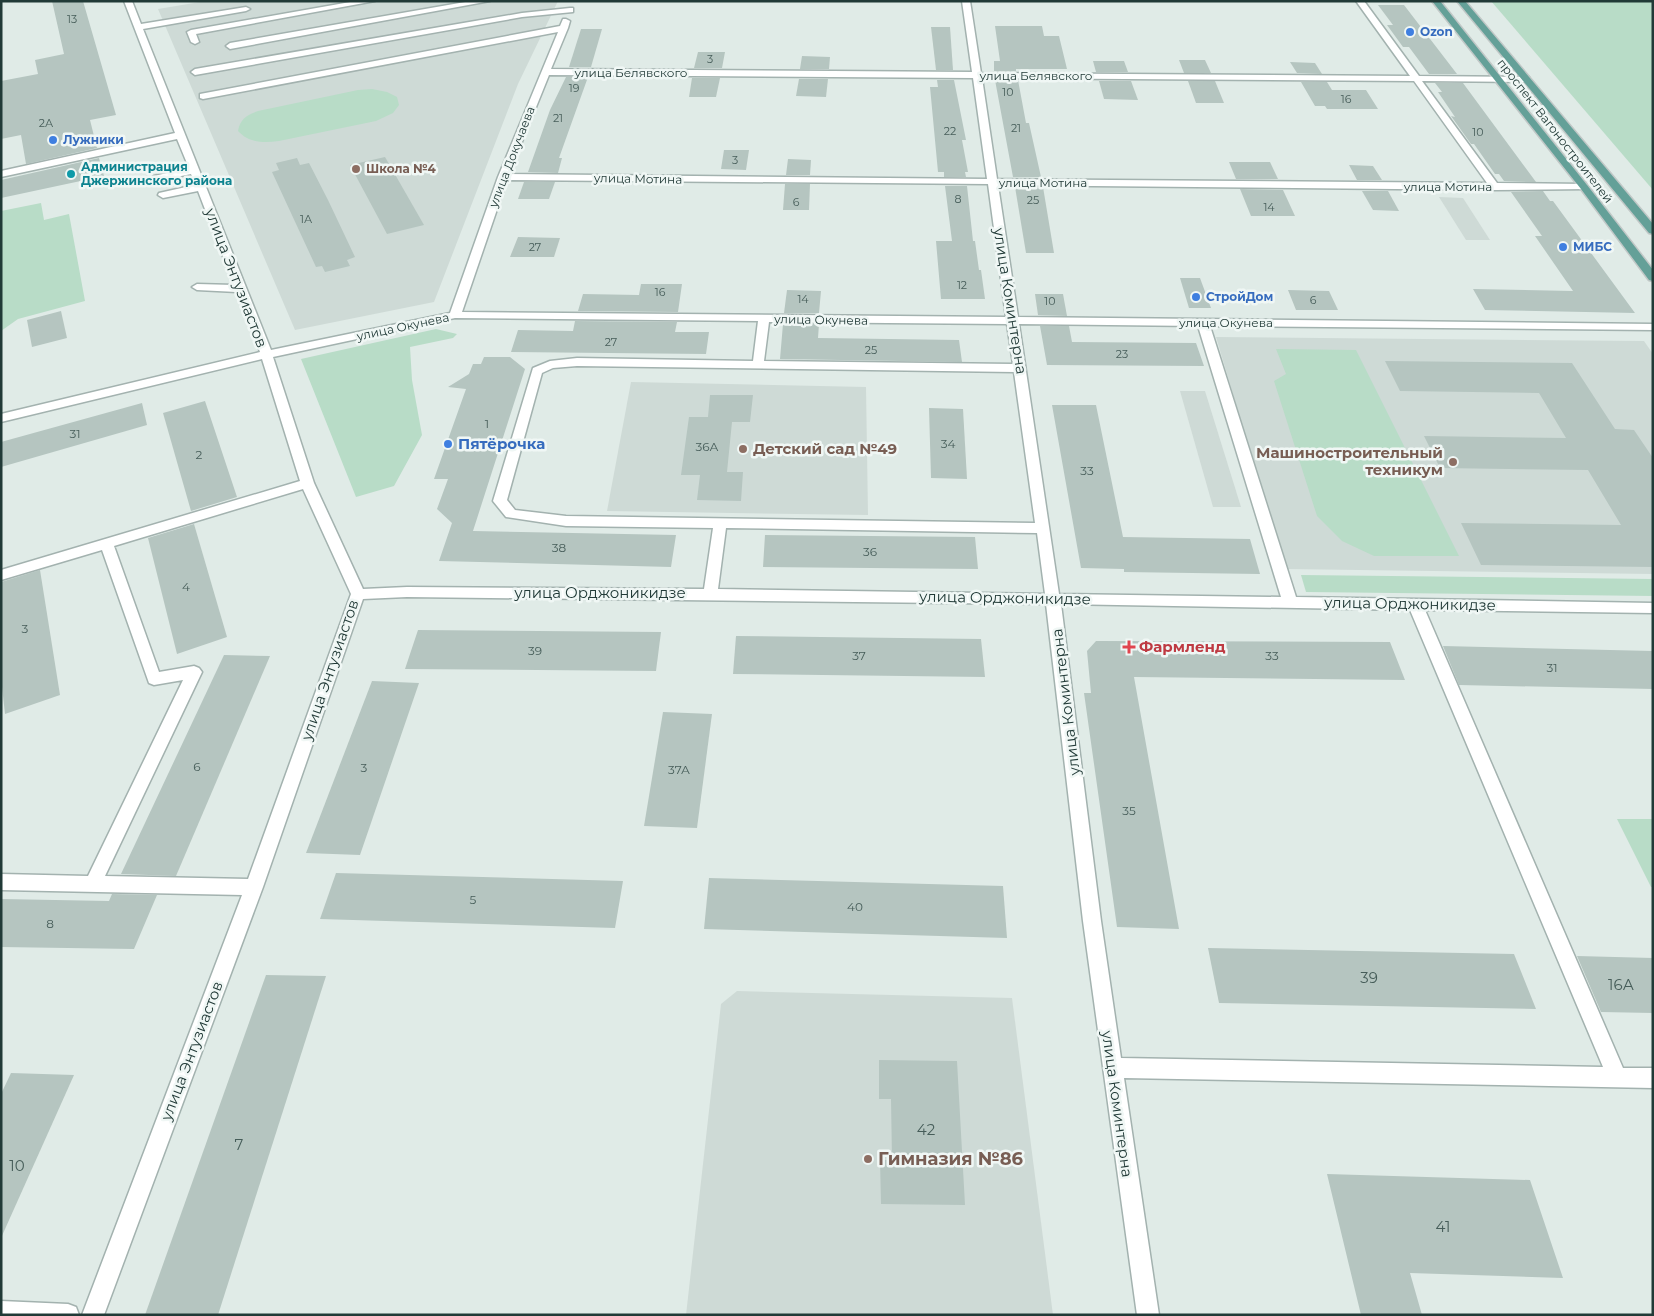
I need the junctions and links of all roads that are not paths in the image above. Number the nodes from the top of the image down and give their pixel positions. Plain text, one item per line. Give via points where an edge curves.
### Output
1 (128, 1) edge
2 (371, 1) edge
3 (486, 1) edge
4 (966, 1) edge
5 (1360, 1) edge
6 (1436, 1) edge
7 (1461, 1) edge
8 (572, 6) edge
9 (246, 9) dead end
10 (138, 27) junction
11 (564, 28) junction
12 (195, 42) dead end
13 (230, 46) dead end
14 (195, 72) dead end
15 (547, 72) junction
16 (976, 75) junction
17 (1417, 78) junction
18 (1498, 79) junction
19 (1526, 79) junction
20 (203, 96) dead end
21 (181, 135) junction
22 (194, 170) junction
23 (1, 174) edge
24 (503, 177) junction
25 (157, 178) dead end
26 (991, 183) junction
27 (201, 186) junction
28 (1494, 187) junction
29 (1584, 187) junction
30 (163, 195) dead end
31 (1653, 231) edge
32 (1653, 278) edge
33 (198, 287) dead end
34 (240, 289) junction
35 (455, 316) junction
36 (764, 319) junction
37 (1013, 322) junction
38 (1203, 323) junction
39 (1653, 327) edge
40 (267, 355) junction
41 (758, 364) junction
42 (1020, 368) junction
43 (1, 418) edge
44 (307, 483) junction
45 (720, 524) junction
46 (1043, 528) junction
47 (107, 544) junction
48 (1, 575) edge
49 (358, 594) junction
50 (710, 594) junction
51 (1053, 599) junction
52 (1290, 602) junction
53 (1415, 604) junction
54 (1653, 608) edge
55 (1, 882) edge
56 (93, 884) junction
57 (254, 887) junction
58 (1113, 1068) junction
59 (1617, 1077) junction
60 (1653, 1078) edge
61 (1, 1312) edge
62 (68, 1315) edge
63 (93, 1315) edge
64 (1148, 1315) edge

1 - 10 street, улица Энтузиастов
2 - 12 street via 191,32
3 - 13 street
4 - 16 street, улица Коминтерна
5 - 17 street
6 - 18 main road, проспект Вагоностроителей
7 - 19 main road, проспект Вагоностроителей
8 - 11 street, улица Докучаева
8 - 14 street
9 - 10 street
10 - 21 street, улица Энтузиастов
11 - 15 street, улица Докучаева
11 - 20 street
15 - 16 street, улица Белявского
15 - 24 street, улица Докучаева
16 - 17 street, улица Белявского
16 - 26 street, улица Коминтерна
17 - 18 street, улица Белявского
17 - 28 street
18 - 19 street, улица Белявского
18 - 29 main road, проспект Вагоностроителей
19 - 31 main road, проспект Вагоностроителей
21 - 22 street, улица Энтузиастов
21 - 23 street
22 - 25 street
22 - 27 street, улица Энтузиастов
24 - 26 street, улица Мотина
24 - 35 street, улица Докучаева
26 - 28 street, улица Мотина
26 - 37 street, улица Коминтерна
27 - 30 street
27 - 34 street, улица Энтузиастов
28 - 29 street, улица Мотина
29 - 32 main road, проспект Вагоностроителей
33 - 34 street
34 - 40 street, улица Энтузиастов
35 - 36 street, улица Окунева
35 - 40 street, улица Окунева
36 - 37 street, улица Окунева
36 - 41 street
37 - 38 street, улица Окунева
37 - 42 street, улица Коминтерна
38 - 39 street, улица Окунева
38 - 52 street
40 - 43 street, улица Окунева
40 - 44 street, улица Энтузиастов
41 - 42 street
41 - 45 street via 578,362 550,365 537,371 500,501 511,514 566,521
42 - 46 street, улица Коминтерна
44 - 47 street
44 - 49 street, улица Энтузиастов
45 - 46 street
45 - 50 street
46 - 51 street, улица Коминтерна
47 - 48 street
47 - 56 street via 154,679 194,672
49 - 50 street, улица Орджоникидзе
49 - 57 street, улица Энтузиастов
50 - 51 street, улица Орджоникидзе
51 - 52 street, улица Орджоникидзе
51 - 58 street, улица Коминтерна
52 - 53 street, улица Орджоникидзе
53 - 54 street, улица Орджоникидзе
53 - 59 street
55 - 56 street
56 - 57 street
57 - 63 street, улица Энтузиастов
58 - 59 street
58 - 64 street, улица Коминтерна
59 - 60 street
61 - 62 street

